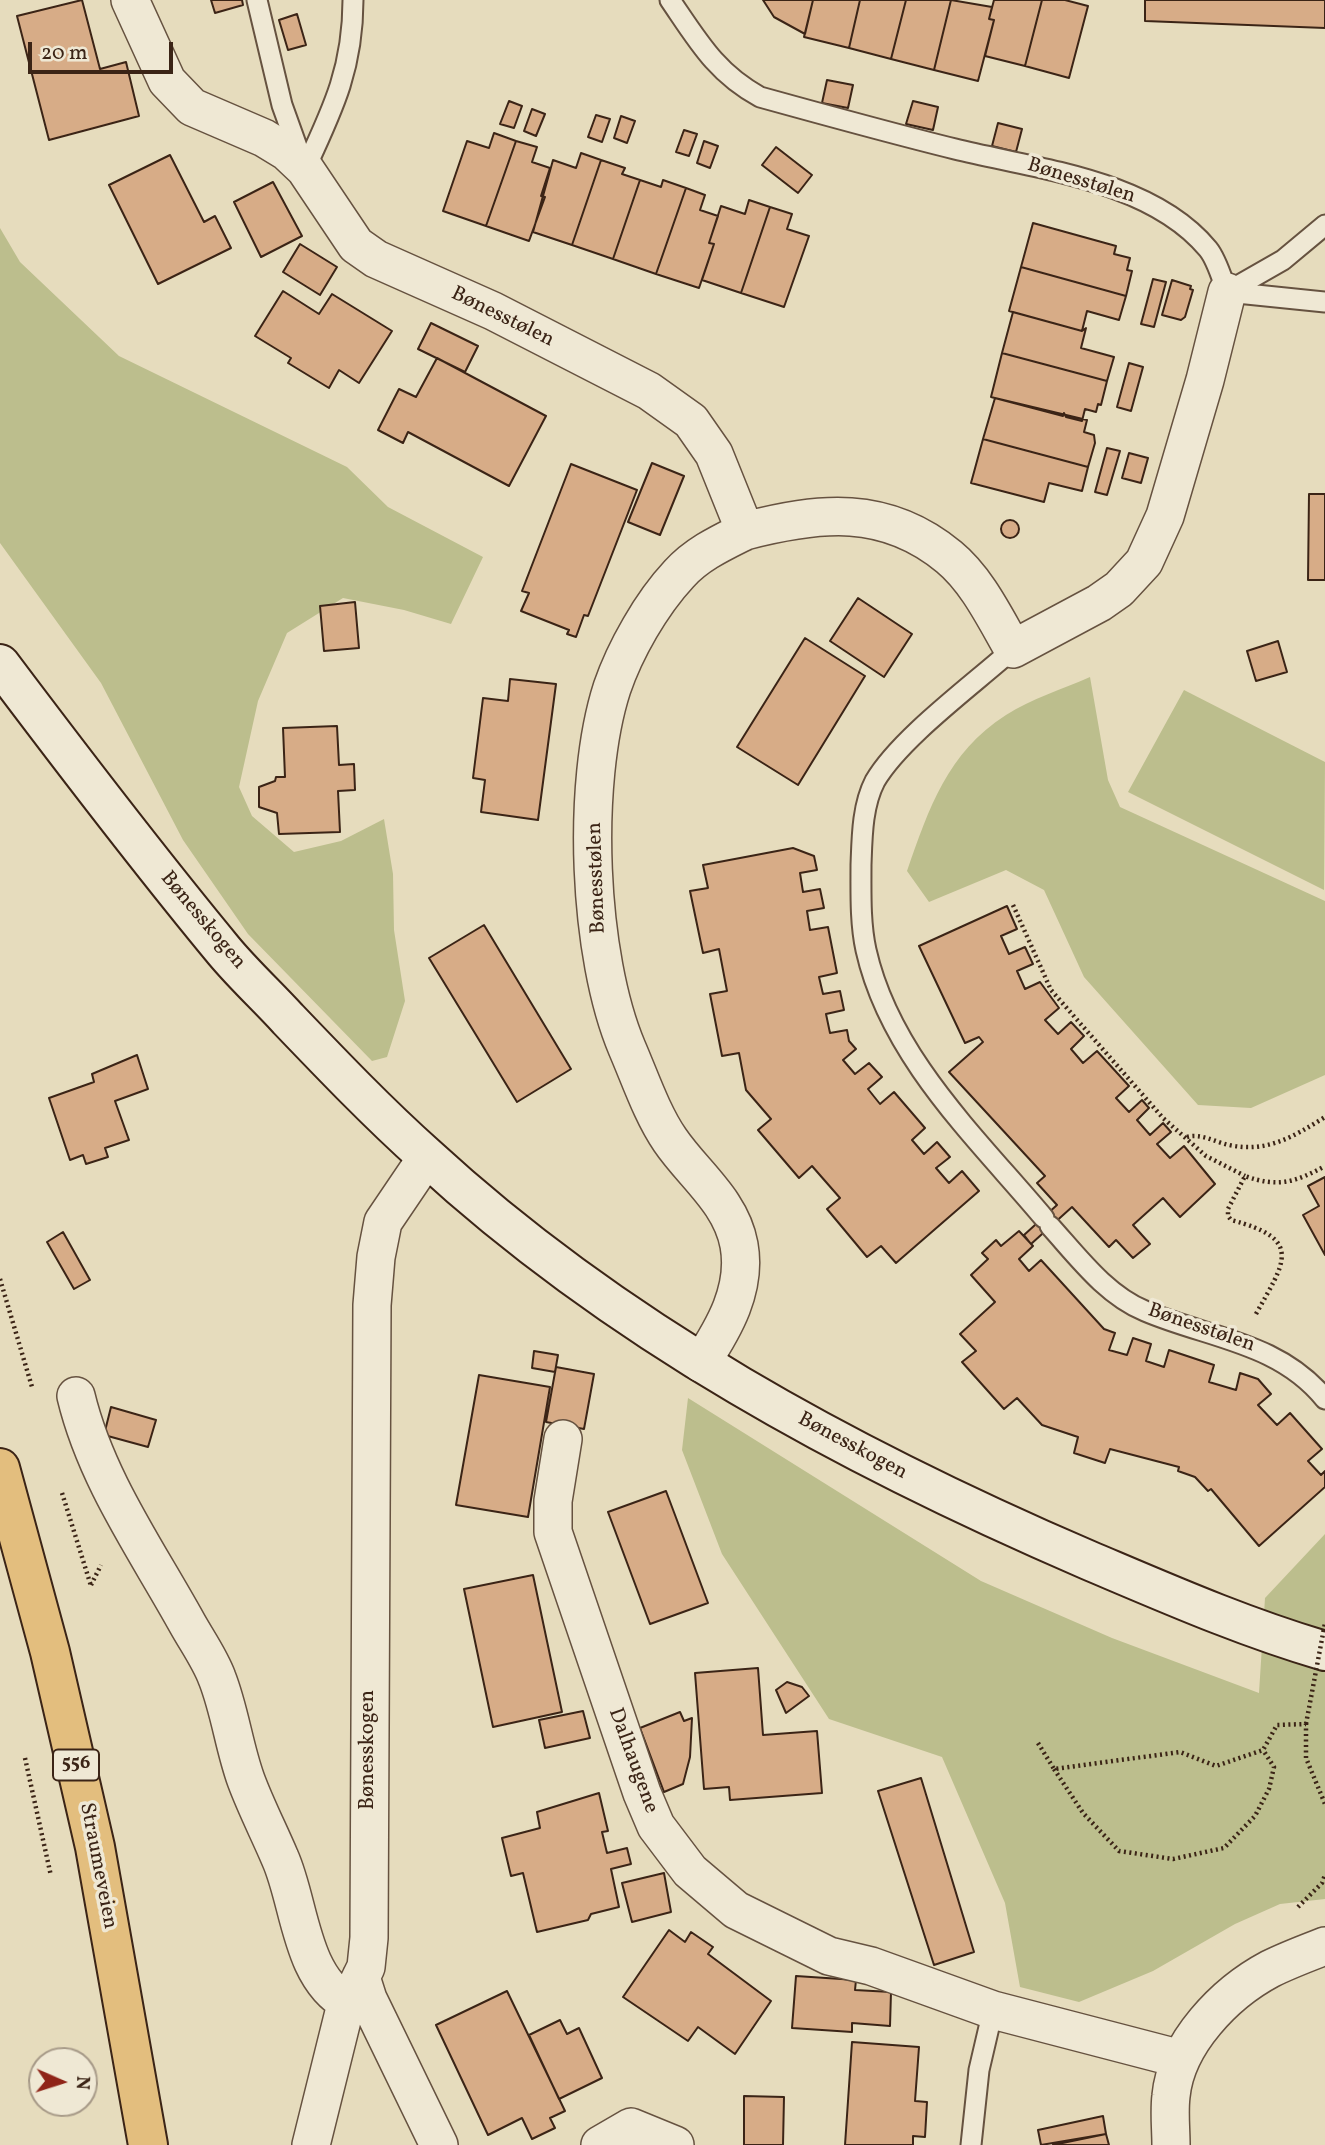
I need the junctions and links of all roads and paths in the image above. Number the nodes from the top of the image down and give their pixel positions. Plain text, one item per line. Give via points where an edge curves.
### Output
1 (130, 0) edge
2 (257, 0) edge
3 (353, 0) edge
4 (670, 0) edge
5 (305, 169) junction
6 (1325, 225) edge
7 (1227, 292) junction
8 (1325, 302) edge
9 (745, 531) junction
10 (1013, 649) junction
11 (0, 664) edge
12 (1013, 905) dead end
13 (1325, 1117) edge
14 (1186, 1137) junction
15 (427, 1157) junction
16 (1325, 1166) edge
17 (1245, 1176) junction
18 (1240, 1343) junction
19 (701, 1363) junction
20 (76, 1396) dead end
21 (1325, 1399) edge
22 (563, 1439) dead end
23 (0, 1468) edge
24 (1325, 1623) edge
25 (1325, 1651) edge
26 (1306, 1724) junction
27 (1038, 1743) dead end
28 (23, 1748) dead end
29 (1263, 1750) junction
30 (1054, 1769) junction
31 (1325, 1804) edge
32 (52, 1879) dead end
33 (1325, 1945) edge
34 (354, 1990) junction
35 (993, 2010) junction
36 (1181, 2059) junction
37 (622, 2139) edge
38 (148, 2145) edge
39 (311, 2145) edge
40 (439, 2145) edge
41 (675, 2145) edge
42 (971, 2145) edge
43 (1171, 2145) edge

1 - 5 street, Bønesstølen via 167,81 192,107 264,138
2 - 5 lane via 282,105
3 - 5 lane via 353,31 341,91
4 - 7 lane, Bønesstølen via 714,64 734,83 761,97 1063,172 1138,198 1179,223 1209,250
5 - 9 street, Bønesstølen via 356,245 376,259 493,311 649,391 691,421 714,454
6 - 7 lane via 1283,260
7 - 8 lane
7 - 10 street, Bønesstølen via 1165,516 1144,562 1119,589 1080,615
9 - 10 street, Bønesstølen via 791,519 841,514 918,536 950,558 979,592
9 - 19 street, Bønesstølen via 710,548 678,574 641,628 612,688 596,768 594,909 607,986 626,1045 668,1139 725,1207 739,1245 738,1286 727,1322
10 - 18 lane, Bønesstølen via 898,750 874,783 862,826 866,949 886,1007 915,1064 1100,1282 1143,1311
11 - 15 main road, Bønesskogen via 227,954
12 - 14 path via 1051,990 1163,1118
13 - 14 path via 1264,1148
14 - 17 path via 1206,1156
15 - 19 main road, Bønesskogen via 582,1282
15 - 34 street, Bønesskogen via 383,1222 376,1257 372,1305 369,1938 366,1967
16 - 17 path via 1288,1184
17 - 18 path via 1228,1216 1264,1229 1280,1248 1283,1265
18 - 21 lane, Bønesstølen via 1262,1350 1315,1386
19 - 25 main road, Bønesskogen via 813,1428 1045,1541 1209,1611
20 - 34 street via 84,1432 106,1483 217,1677 246,1780 289,1879 316,1966 326,1982
22 - 35 street, Dalhaugene via 553,1501 554,1532 656,1826 690,1871 736,1910 829,1956 871,1966
23 - 38 main road, Straumeveien / 556 via 50,1652 95,1847
24 - 26 path, bridge
26 - 29 path via 1277,1725
26 - 31 path via 1306,1758
27 - 30 path
28 - 32 path
29 - 30 path via 1216,1766 1180,1752
29 - 30 path via 1274,1767 1255,1816 1224,1848 1173,1859 1119,1850 1083,1813
33 - 36 street via 1270,1969 1236,1992 1208,2020
34 - 39 street, Bønesskogen
34 - 40 street via 368,1999
35 - 36 street, Dalhaugene
35 - 42 lane via 979,2070
36 - 43 street via 1171,2095
37 - 41 street

